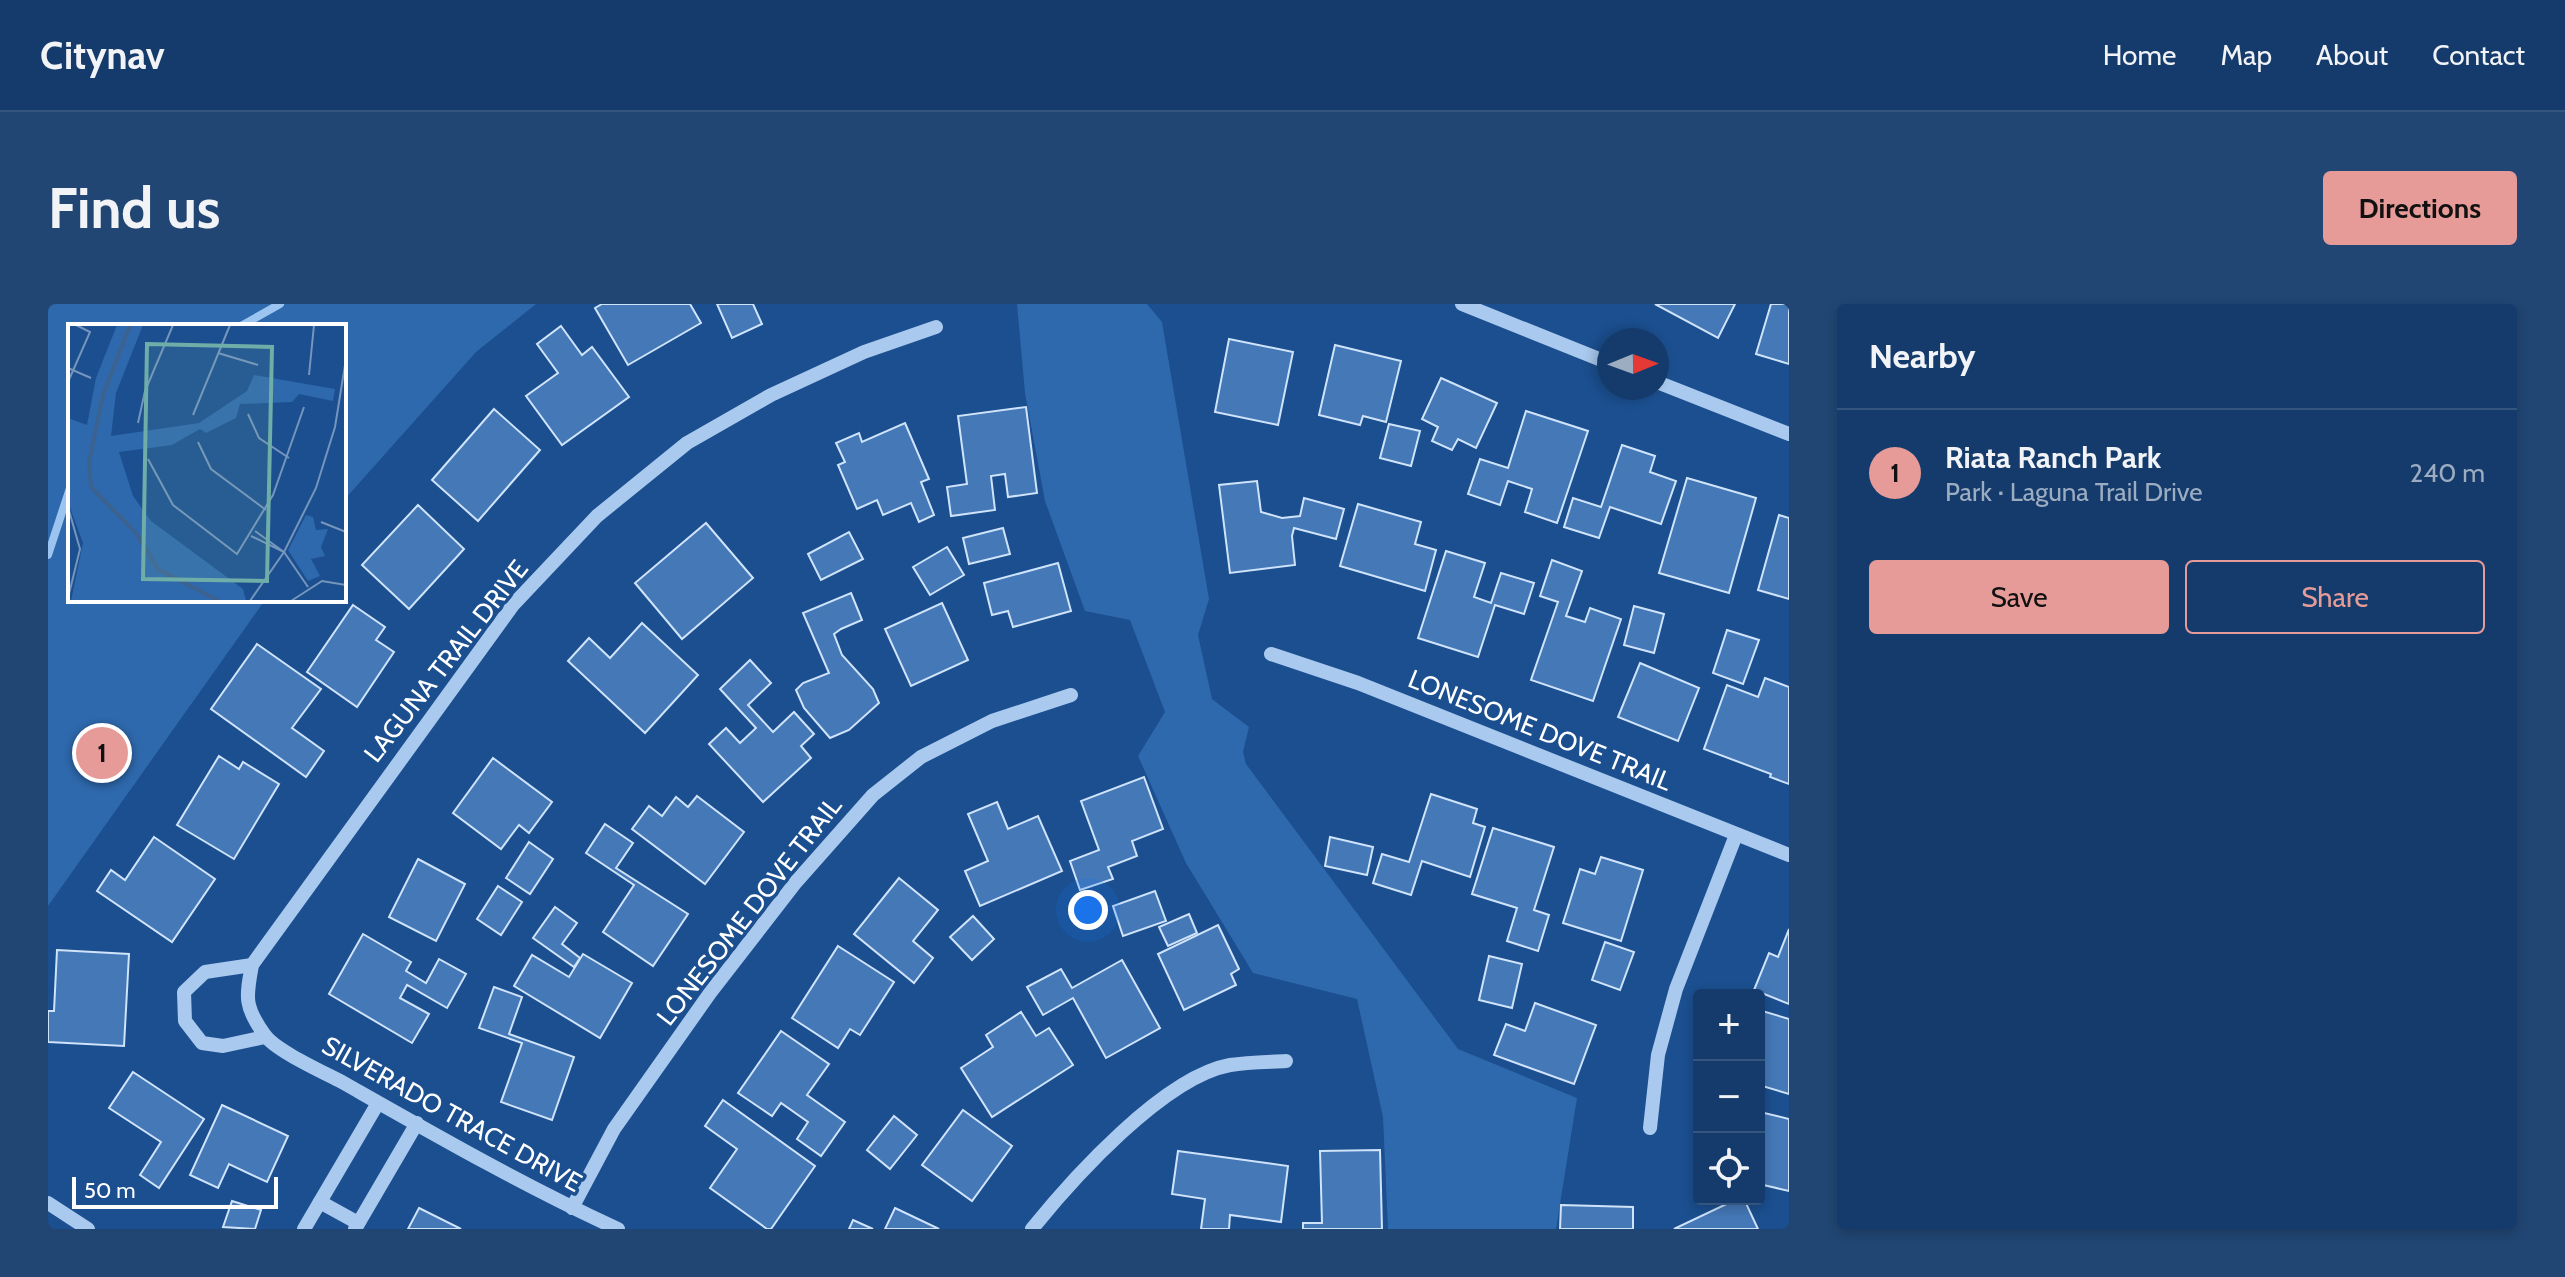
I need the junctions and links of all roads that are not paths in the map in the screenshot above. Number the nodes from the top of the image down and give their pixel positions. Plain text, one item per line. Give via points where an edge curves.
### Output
1 (1462, 304) edge
2 (936, 327) dead end
3 (1597, 358) edge
4 (1669, 387) edge
5 (1789, 434) edge
6 (1271, 654) dead end
7 (1071, 695) dead end
8 (1736, 835) junction
9 (1789, 855) edge
10 (252, 965) junction
11 (245, 999) joint
12 (265, 1037) junction
13 (1286, 1061) dead end
14 (378, 1103) junction
15 (417, 1123) junction
16 (1650, 1128) dead end
17 (320, 1202) junction
18 (48, 1203) edge
19 (572, 1208) junction
20 (356, 1226) edge
21 (88, 1229) edge
22 (304, 1229) edge
23 (618, 1229) edge
24 (1032, 1229) edge

1 - 3 street
2 - 10 street, LAGUNA TRAIL DRIVE via 864,352 771,395 687,443 597,516 513,605
4 - 5 street
6 - 8 street, LONESOME DOVE TRAIL via 1358,683
7 - 19 street, LONESOME DOVE TRAIL via 992,721 921,757 873,795 796,882 710,993 614,1129
8 - 9 street, LONESOME DOVE TRAIL
8 - 16 street via 1676,989 1658,1055
10 - 11 street, LAGUNA TRAIL DRIVE
10 - 12 street via 205,972 184,992 185,1021 202,1043 223,1046
11 - 12 street, SILVERADO TRACE DRIVE
12 - 14 street, SILVERADO TRACE DRIVE
13 - 24 street via 1228,1065 1190,1081 1109,1144
14 - 15 street, SILVERADO TRACE DRIVE
14 - 17 street
15 - 19 street, SILVERADO TRACE DRIVE
15 - 20 street
17 - 20 street
17 - 22 street
18 - 21 street
19 - 23 street, SILVERADO TRACE DRIVE

